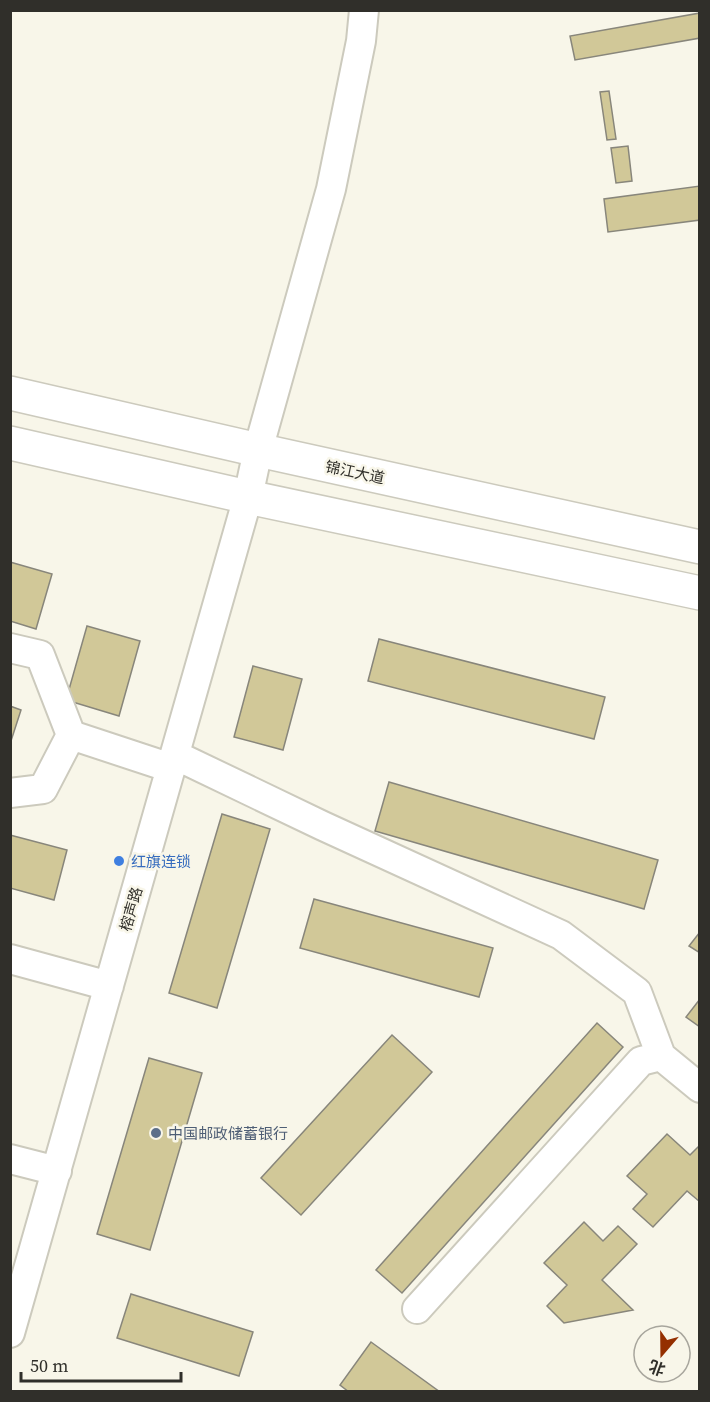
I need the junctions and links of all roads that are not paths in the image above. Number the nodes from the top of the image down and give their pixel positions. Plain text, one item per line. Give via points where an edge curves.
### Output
1 (364, 10) edge
2 (10, 393) edge
3 (10, 443) edge
4 (258, 450) junction
5 (249, 497) junction
6 (699, 547) edge
7 (699, 592) edge
8 (10, 648) edge
9 (70, 735) junction
10 (173, 761) junction
11 (10, 794) edge
12 (10, 959) edge
13 (109, 986) junction
14 (661, 1056) junction
15 (699, 1088) edge
16 (10, 1159) edge
17 (57, 1171) junction
18 (417, 1309) dead end
19 (10, 1332) edge

1 - 4 street, 榕声路 via 362,41 331,189
2 - 4 main road, 锦江大道
3 - 5 main road
4 - 5 street, 榕声路
4 - 6 main road, 锦江大道
5 - 7 main road
5 - 10 street, 榕声路
8 - 9 street via 40,655
9 - 10 street
9 - 11 street via 43,789
10 - 13 street, 榕声路
10 - 14 street via 561,935 637,992
12 - 13 street
13 - 17 street, 榕声路
14 - 15 street
14 - 18 street via 641,1061
16 - 17 street
17 - 19 street, 榕声路

